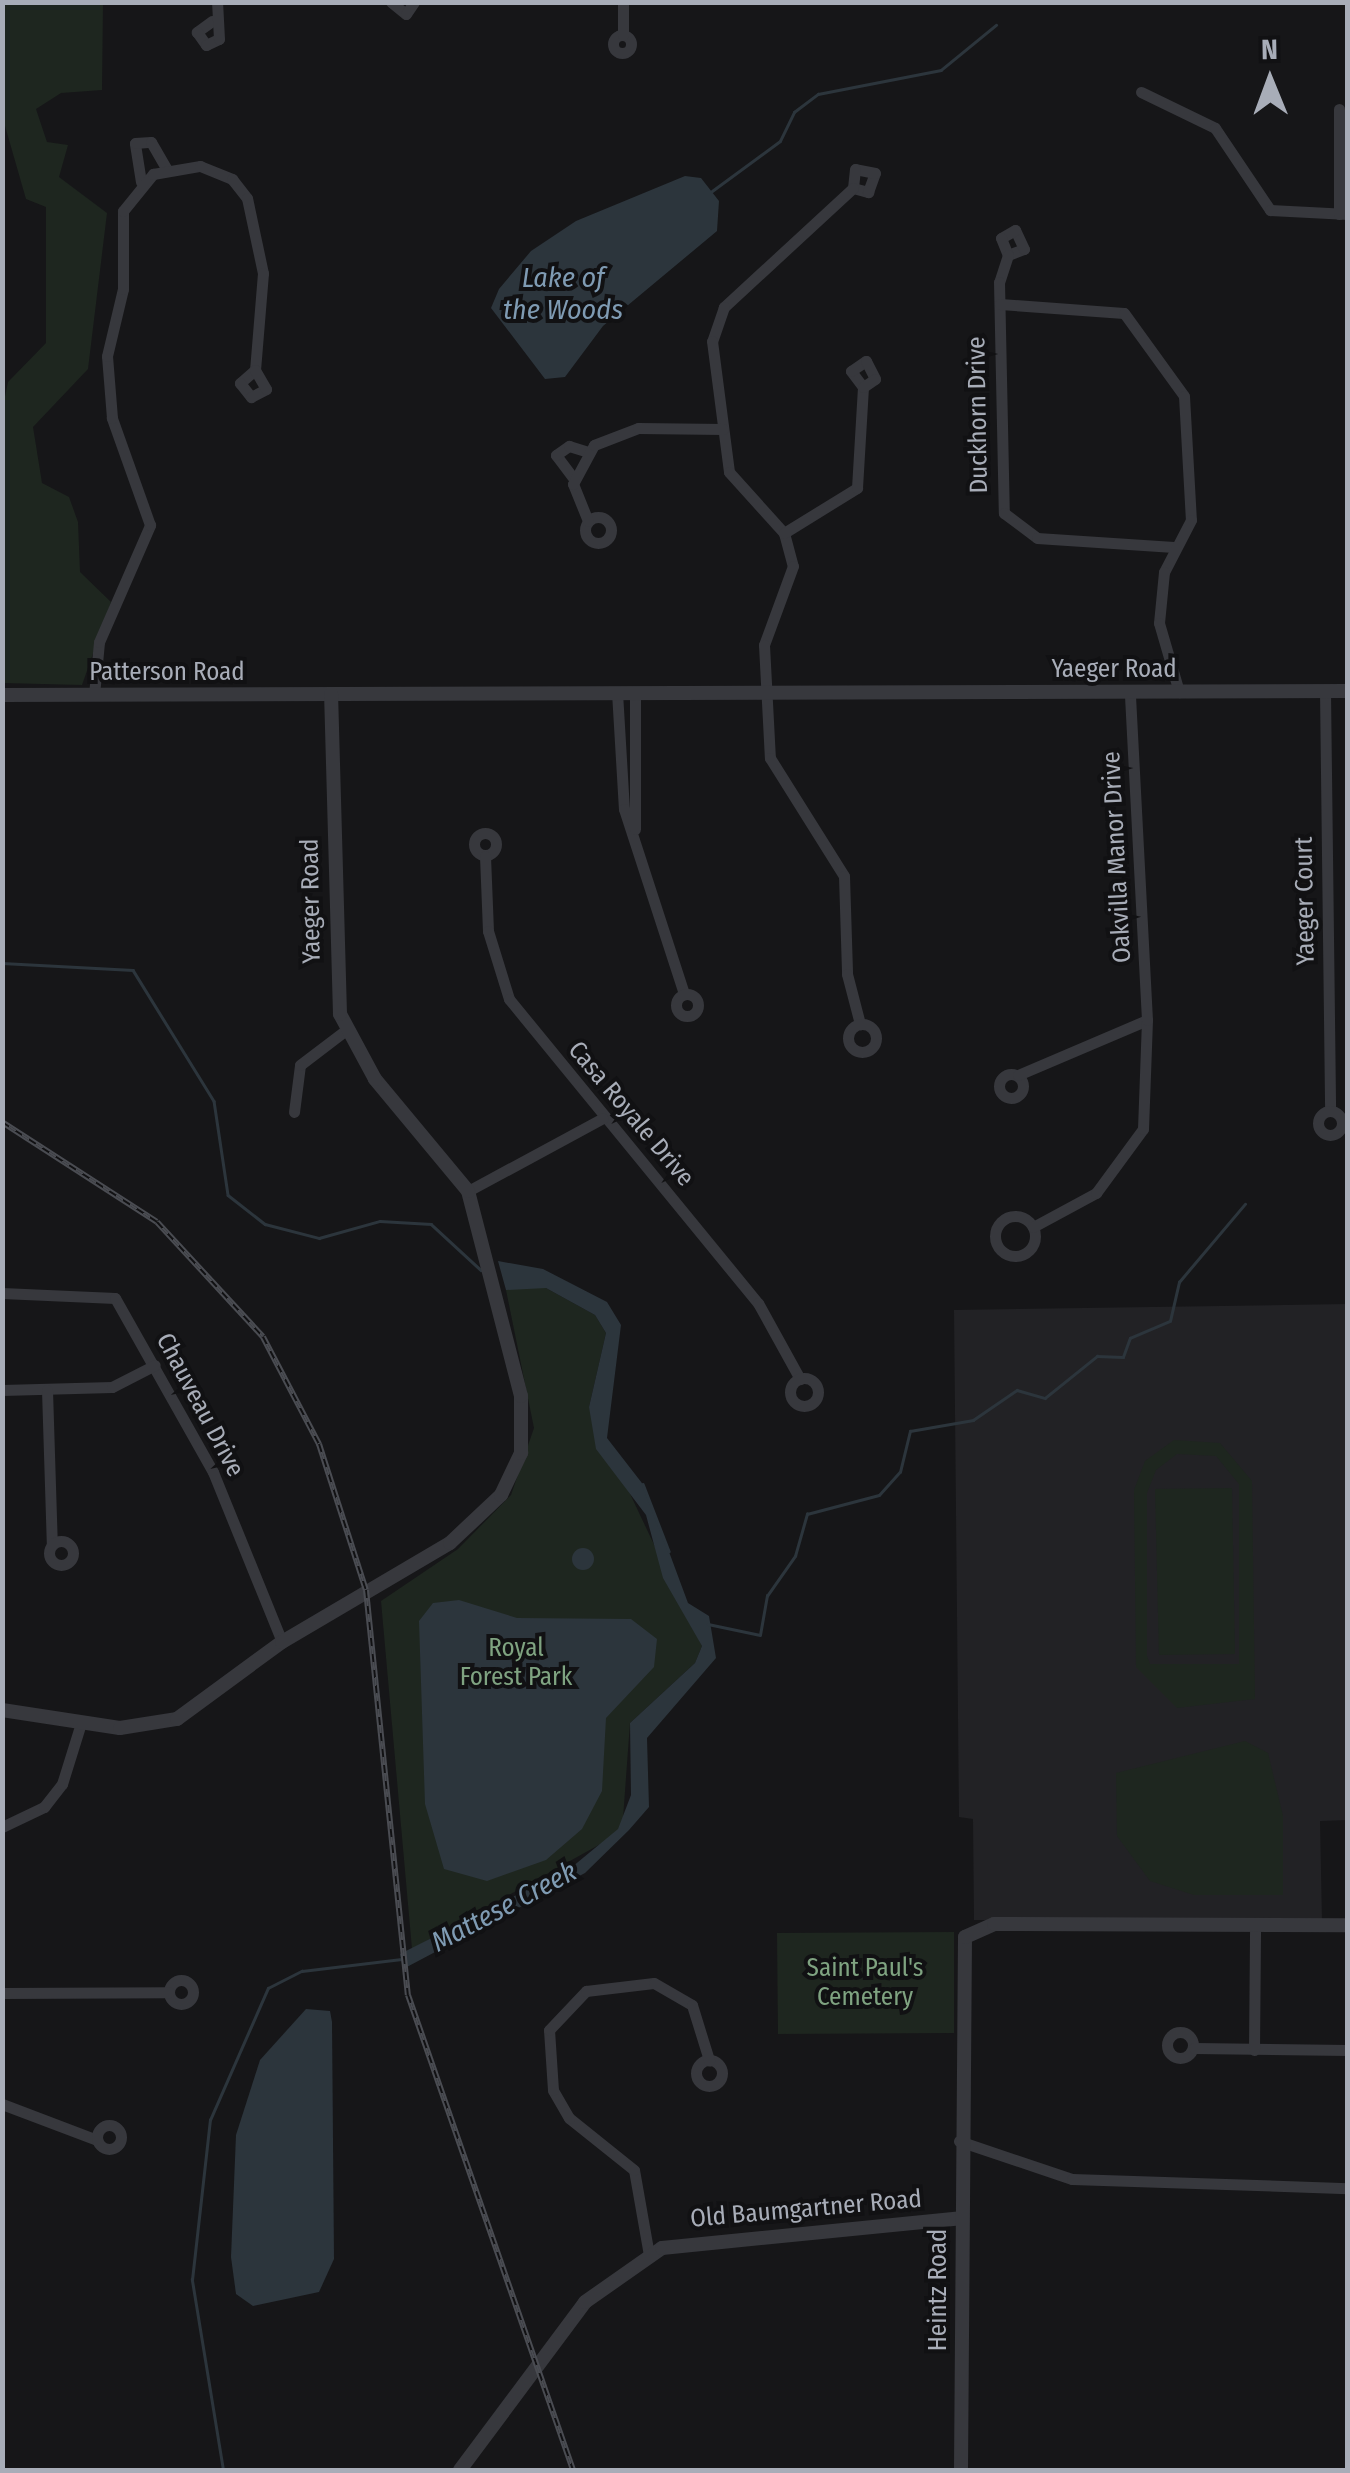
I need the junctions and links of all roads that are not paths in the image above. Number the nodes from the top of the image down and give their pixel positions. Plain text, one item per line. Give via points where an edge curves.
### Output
1 (217, 2) edge
2 (391, 2) edge
3 (414, 2) edge
4 (623, 2) edge
5 (212, 21) dead end
6 (622, 35) dead end
7 (1141, 92) dead end
8 (1339, 109) dead end
9 (166, 168) junction
10 (141, 182) junction
11 (853, 188) dead end
12 (1343, 214) edge
13 (1008, 255) dead end
14 (1000, 304) junction
15 (255, 370) dead end
16 (862, 387) dead end
17 (722, 429) junction
18 (589, 452) junction
19 (574, 479) junction
20 (588, 520) dead end
21 (784, 533) junction
22 (1174, 547) junction
23 (1348, 691) edge
24 (617, 692) junction
25 (635, 692) junction
26 (766, 692) junction
27 (1130, 692) junction
28 (1179, 692) junction
29 (1325, 692) junction
30 (331, 694) junction
31 (2, 695) edge
32 (94, 695) junction
33 (634, 838) junction
34 (485, 856) dead end
35 (684, 994) dead end
36 (1148, 1020) junction
37 (860, 1024) dead end
38 (346, 1030) junction
39 (1018, 1075) dead end
40 (1330, 1110) dead end
41 (294, 1112) dead end
42 (602, 1118) junction
43 (468, 1191) junction
44 (1033, 1228) dead end
45 (2, 1293) edge
46 (154, 1365) junction
47 (800, 1379) dead end
48 (2, 1390) edge
49 (47, 1390) junction
50 (52, 1545) dead end
51 (282, 1642) junction
52 (2, 1710) edge
53 (81, 1722) junction
54 (2, 1827) edge
55 (1255, 1925) junction
56 (1348, 1925) edge
57 (168, 1992) dead end
58 (2, 1994) edge
59 (1194, 2048) dead end
60 (1254, 2050) junction
61 (1348, 2050) edge
62 (710, 2060) dead end
63 (2, 2104) edge
64 (97, 2140) dead end
65 (959, 2142) junction
66 (1348, 2188) edge
67 (960, 2218) junction
68 (649, 2254) junction
69 (460, 2470) edge
70 (961, 2470) edge

1 - 5 street
2 - 3 street via 406,14
4 - 6 street
7 - 12 street via 1216,128 1270,210
8 - 12 street
9 - 10 street
9 - 10 street via 152,142 135,143
9 - 15 street via 212,169 250,203 263,273
10 - 32 street via 118,234 123,289 107,384 150,525 99,642
11 - 17 street via 717,320
13 - 14 street, Duckhorn Drive
14 - 22 street via 1103,306 1149,338 1188,413 1191,520
14 - 22 street, Duckhorn Drive via 999,482 1010,523 1036,538 1150,538
16 - 21 street via 857,488
17 - 18 street via 638,428
17 - 21 street via 729,472
18 - 19 street
18 - 19 street via 568,446 556,455
19 - 20 street
21 - 26 street via 794,566 768,618
22 - 28 street via 1159,638
23 - 29 street, Yaeger Road
24 - 25 street, Yaeger Road
24 - 30 street, Yaeger Road
24 - 33 street via 620,778
25 - 26 street, Yaeger Road
25 - 33 street
26 - 27 street, Yaeger Road
26 - 37 street via 777,780 844,876 847,974
27 - 28 street, Yaeger Road
27 - 36 street, Oakvilla Manor Drive
28 - 29 street, Yaeger Road
29 - 40 street, Yaeger Court
30 - 32 street, Patterson Road
30 - 38 street, Yaeger Road via 334,975
31 - 32 street, Patterson Road
33 - 35 street
34 - 42 street, Casa Royale Drive via 488,931 509,999
36 - 39 street
36 - 44 street, Oakvilla Manor Drive via 1143,1129 1096,1193
38 - 41 street via 300,1065
38 - 43 street, Yaeger Road
42 - 43 street
42 - 47 street, Casa Royale Drive via 758,1303
43 - 51 street, Yaeger Road via 524,1414 521,1452 501,1494 409,1573
45 - 46 street, Chauveau Drive via 109,1295
46 - 49 street via 112,1387
46 - 51 street, Chauveau Drive via 214,1472
48 - 49 street
49 - 50 street
51 - 53 street, Yaeger Road via 177,1719 138,1728
52 - 53 street, Yaeger Road
53 - 54 street via 71,1768 44,1807
55 - 56 street
55 - 60 street
55 - 65 street, Heintz Road via 994,1924 968,1933 958,1957
57 - 58 street
59 - 60 street
60 - 61 street
62 - 68 street via 692,2005 654,1983 586,1992 549,2030 553,2090 569,2118 634,2170
63 - 64 street
65 - 66 street via 1072,2180
65 - 67 street, Heintz Road
67 - 68 street, Old Baumgartner Road via 689,2240
67 - 70 street, Heintz Road
68 - 69 street, Old Baumgartner Road via 584,2302

